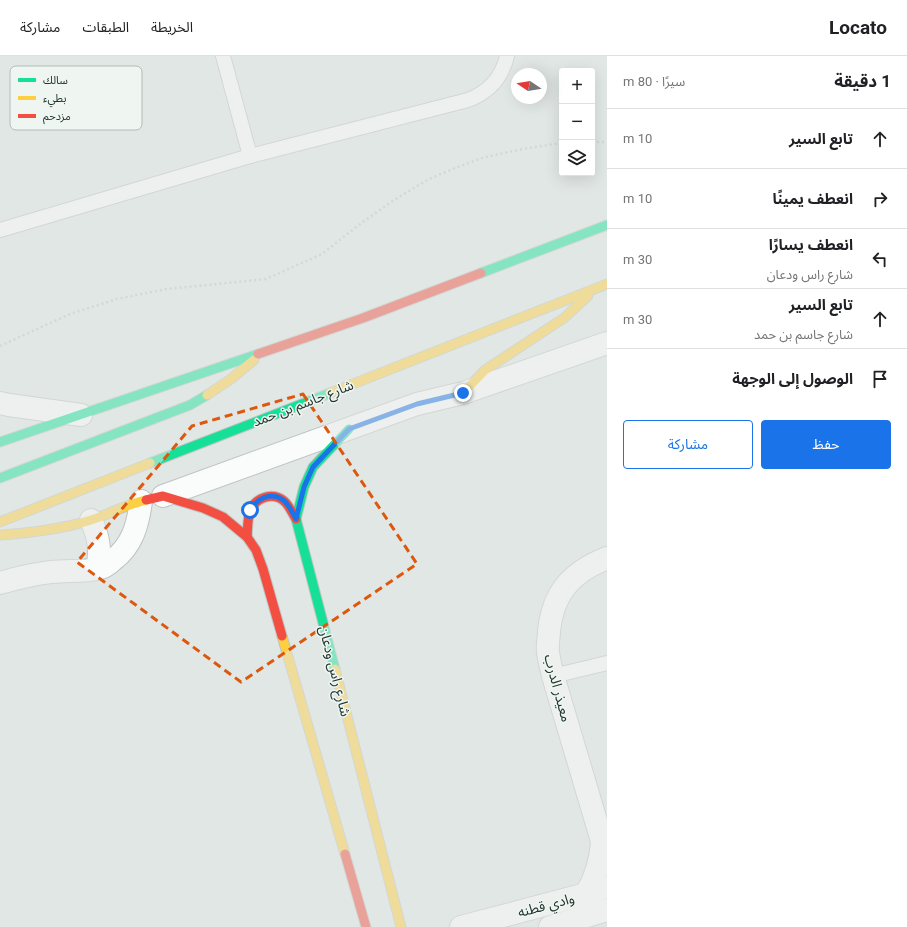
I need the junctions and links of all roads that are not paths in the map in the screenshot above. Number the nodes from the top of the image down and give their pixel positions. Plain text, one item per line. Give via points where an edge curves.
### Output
1 (223, 56) edge
2 (507, 56) edge
3 (250, 156) junction
4 (607, 225) edge
5 (0, 230) edge
6 (607, 284) edge
7 (596, 288) junction
8 (607, 343) edge
9 (260, 353) junction
10 (463, 393) junction
11 (0, 403) edge
12 (80, 415) junction
13 (349, 429) junction
14 (0, 442) edge
15 (0, 478) edge
16 (163, 496) junction
17 (142, 502) junction
18 (296, 519) junction
19 (91, 520) junction
20 (0, 522) edge
21 (0, 536) edge
22 (247, 536) junction
23 (607, 558) edge
24 (97, 569) junction
25 (0, 583) edge
26 (607, 663) edge
27 (553, 676) junction
28 (604, 845) edge
29 (607, 887) edge
30 (586, 894) junction
31 (607, 910) edge
32 (366, 927) edge
33 (401, 927) edge
34 (461, 927) edge
35 (550, 927) edge

1 - 3 lane
2 - 3 lane via 497,79 480,96
3 - 5 lane
4 - 9 main road via 363,318
6 - 7 main road, شارع جاسم بن حمد
7 - 10 main road via 564,318 485,370
7 - 20 main road, شارع جاسم بن حمد
8 - 10 street
9 - 12 main road
9 - 15 main road via 237,375 190,405
10 - 13 street via 417,404
11 - 12 street
12 - 14 main road
13 - 16 street
13 - 18 main road, شارع راس ودعان via 313,467 304,487
16 - 17 main road
16 - 22 main road via 223,517
17 - 19 main road
17 - 24 street via 129,544 109,564
18 - 22 main road via 283,500 268,496 254,504 250,510
18 - 33 main road, شارع راس ودعان
19 - 21 main road
19 - 24 street via 96,529 100,549
22 - 32 main road via 263,569
23 - 27 street, معيذر الدرب via 585,568 572,578 556,601 547,651
24 - 25 street via 39,574
26 - 27 lane
27 - 28 street, معيذر الدرب
28 - 30 street, معيذر الدرب via 598,869
29 - 30 street, وادي قطنه
30 - 34 street, وادي قطنه
31 - 35 street, وادي قطنه

